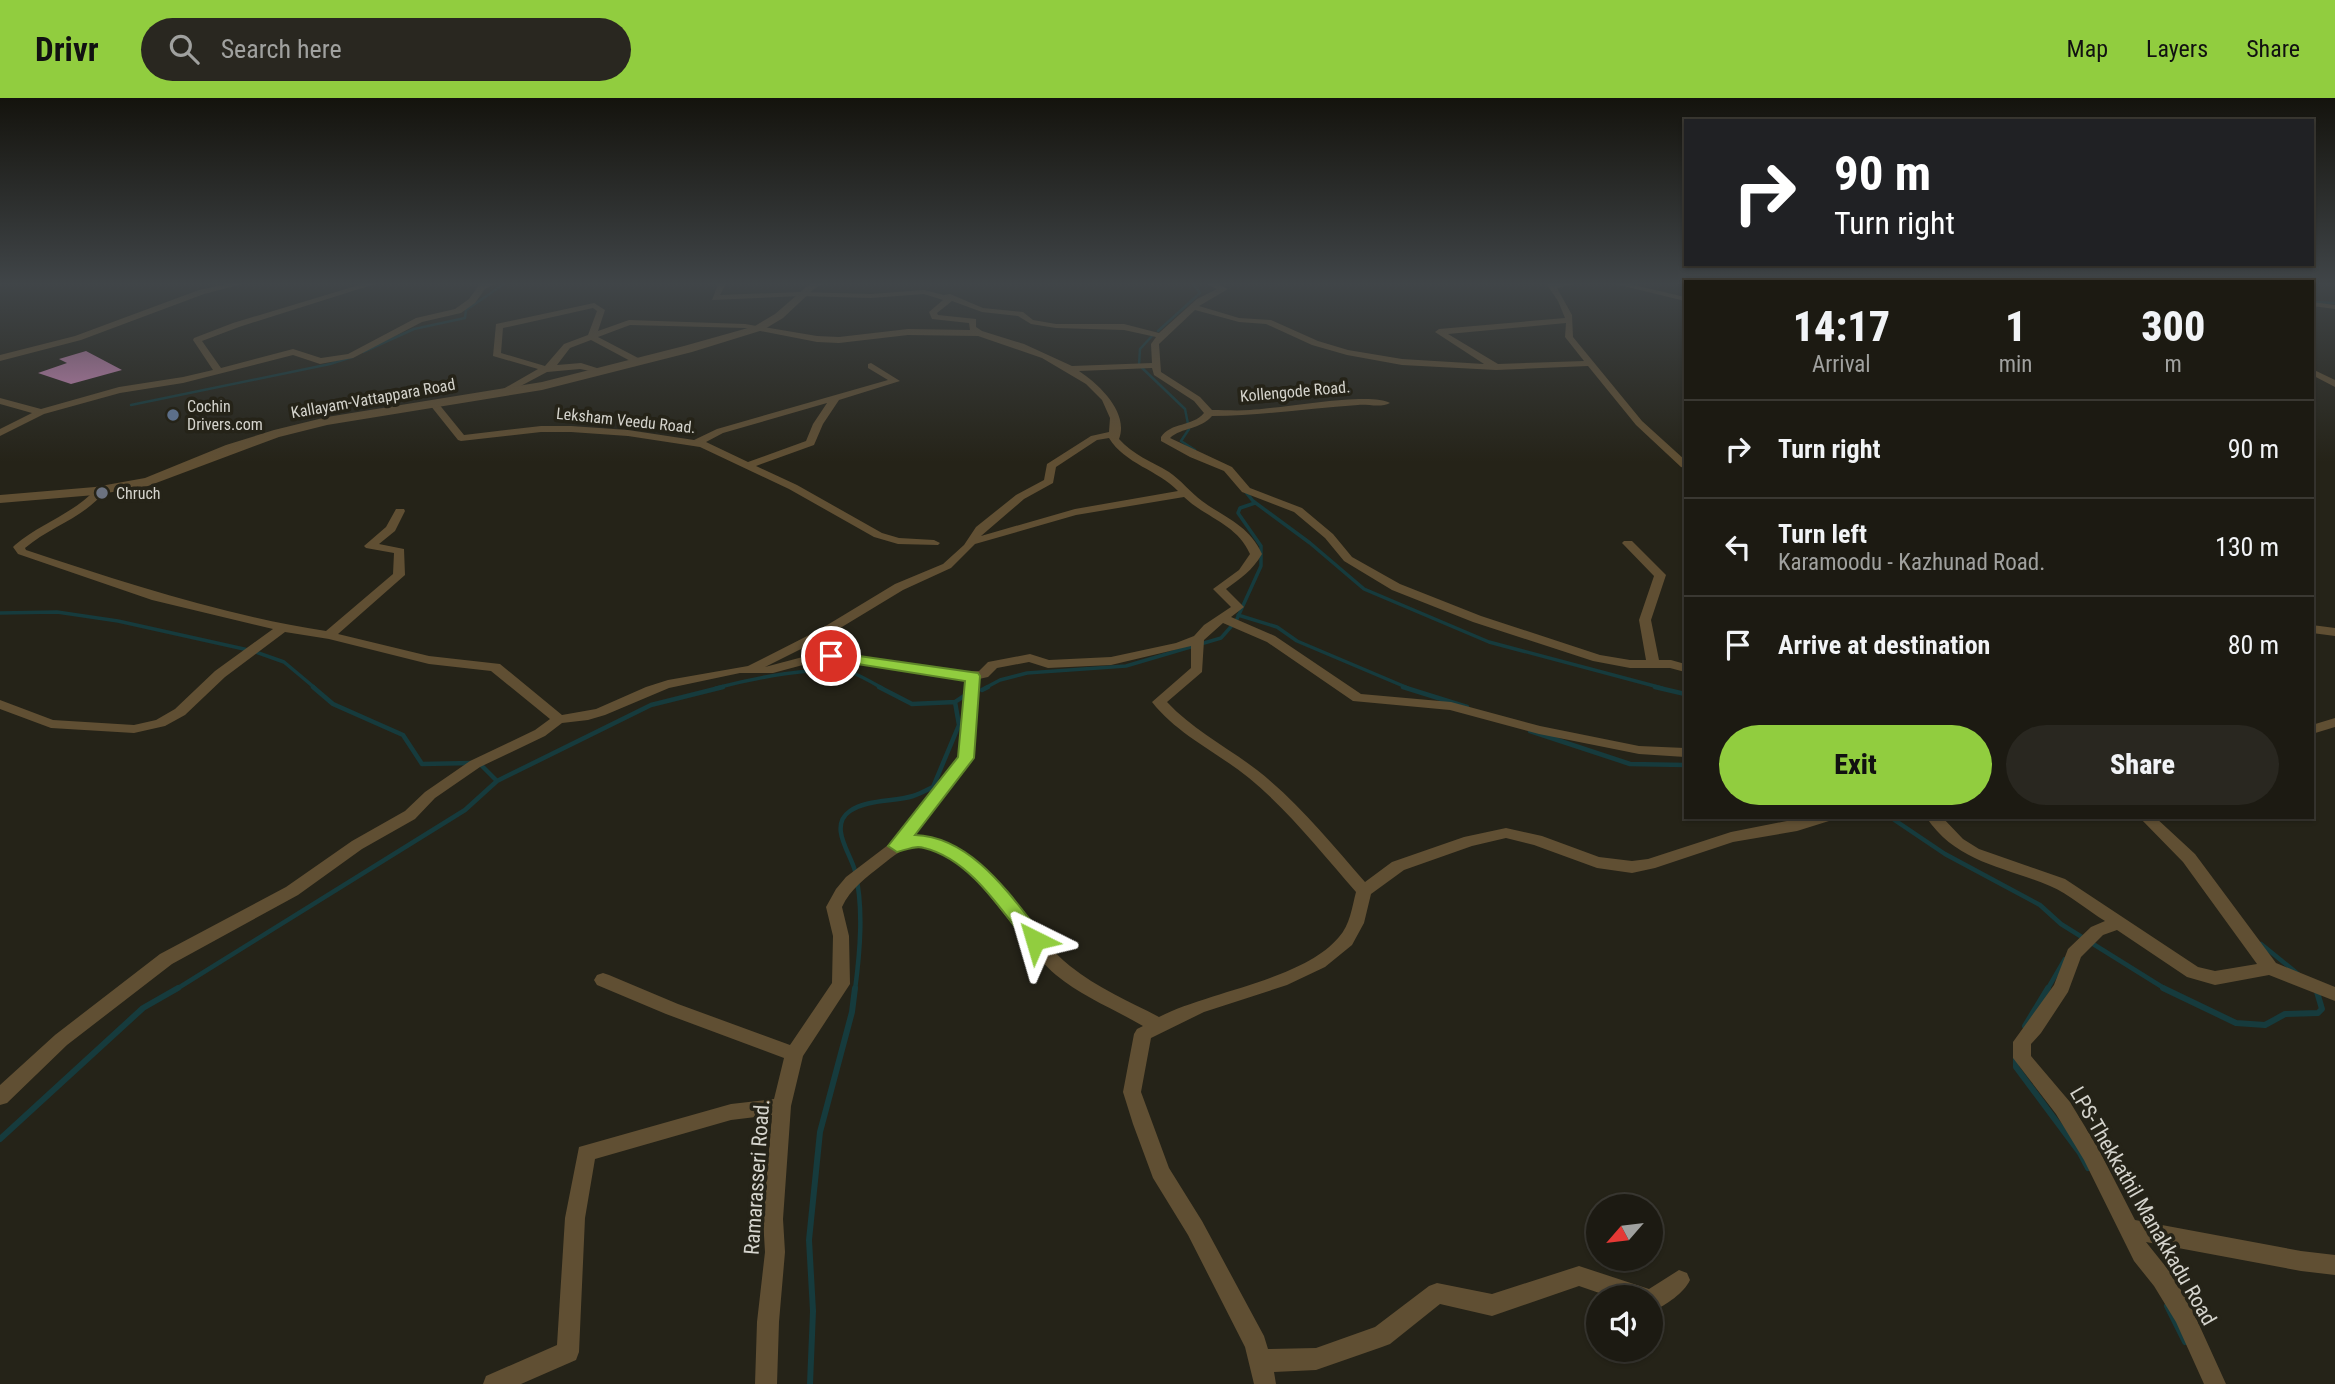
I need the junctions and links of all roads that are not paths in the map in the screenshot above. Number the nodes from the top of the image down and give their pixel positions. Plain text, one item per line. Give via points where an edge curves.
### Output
1 (63, 342) edge
2 (198, 342) edge
3 (377, 342) edge
4 (497, 342) edge
5 (578, 342) edge
6 (599, 342) edge
7 (710, 342) edge
8 (1007, 342) edge
9 (1156, 342) edge
10 (1313, 342) edge
11 (1455, 342) edge
12 (1575, 342) edge
13 (0, 358) edge
14 (639, 362) junction
15 (1590, 363) junction
16 (1156, 365) junction
17 (872, 366) dead end
18 (1496, 367) junction
19 (547, 369) junction
20 (1067, 369) junction
21 (218, 370) junction
22 (597, 372) junction
23 (2314, 373) edge
24 (2335, 384) edge
25 (496, 395) junction
26 (836, 397) junction
27 (0, 401) edge
28 (1385, 403) dead end
29 (435, 405) junction
30 (41, 412) junction
31 (1209, 414) junction
32 (0, 433) edge
33 (1116, 434) junction
34 (696, 443) junction
35 (1684, 464) edge
36 (748, 465) junction
37 (100, 491) junction
38 (1186, 493) junction
39 (0, 499) edge
40 (400, 511) dead end
41 (971, 542) junction
42 (934, 543) dead end
43 (1628, 543) dead end
44 (1222, 618) junction
45 (283, 628) junction
46 (2314, 629) edge
47 (2335, 632) edge
48 (329, 635) junction
49 (1198, 639) junction
50 (1653, 664) junction
51 (1684, 668) edge
52 (749, 670) junction
53 (973, 676) junction
54 (0, 704) edge
55 (559, 719) junction
56 (2335, 722) edge
57 (2314, 729) edge
58 (1684, 753) edge
59 (1818, 819) edge
60 (1935, 819) edge
61 (2148, 819) edge
62 (897, 846) junction
63 (1364, 891) junction
64 (2120, 922) junction
65 (2270, 968) junction
66 (603, 980) dead end
67 (2334, 998) edge
68 (1159, 1026) junction
69 (794, 1054) junction
70 (0, 1097) edge
71 (782, 1107) junction
72 (2129, 1229) junction
73 (2335, 1265) edge
74 (1679, 1280) dead end
75 (1607, 1285) edge
76 (1663, 1292) edge
77 (1260, 1361) junction
78 (494, 1384) edge
79 (766, 1384) edge
80 (1265, 1384) edge
81 (2215, 1384) edge

1 - 13 street
2 - 21 street
3 - 21 street via 350,356 320,361 289,352
4 - 19 street via 496,354
5 - 19 street via 564,348
6 - 14 street
7 - 14 street, Kallayam-Vattappara Road
8 - 20 street via 1045,354
9 - 16 street
10 - 18 street via 1402,362
11 - 18 street
12 - 15 street
14 - 22 street, Kallayam-Vattappara Road
15 - 18 street
15 - 35 street via 1639,423
16 - 20 street
16 - 31 street via 1157,373 1197,399
17 - 26 street via 895,381
19 - 22 street via 581,366
19 - 25 street
20 - 33 street via 1103,396
21 - 30 street
22 - 25 street, Kallayam-Vattappara Road
23 - 24 street
25 - 29 street, Kallayam-Vattappara Road
26 - 34 street via 720,431
26 - 36 street via 810,443
27 - 30 street
28 - 31 street, Kollengode Road.
29 - 34 street, Leksham Veedu Road. via 461,438 571,429
29 - 37 street, Kallayam-Vattappara Road via 274,434 148,482
30 - 32 street
31 - 50 street via 1198,425 1172,431 1164,439 1228,469 1246,490 1298,510 1348,559 1396,587 1598,658
33 - 38 street via 1114,439 1121,448 1168,476
33 - 41 street via 1094,438 1051,466 1049,481 1020,497
34 - 36 street, Leksham Veedu Road.
36 - 42 street, Leksham Veedu Road. via 878,535
37 - 39 street, Kallayam-Vattappara Road
37 - 45 street via 75,516 28,539 19,547 22,552 156,597
38 - 41 street via 1075,512
38 - 44 street via 1232,521 1256,551 1246,571 1219,589 1238,607
40 - 48 street via 391,529 370,546 400,551 399,575
41 - 52 street via 947,566 899,587 824,633
43 - 50 street via 1660,575 1645,620
44 - 49 street
44 - 58 street via 1271,639 1358,698 1451,706 1539,730 1639,750
45 - 48 street
45 - 54 street via 220,674 180,712 160,723 134,729 51,724
46 - 47 street
48 - 55 street via 429,660 495,667
49 - 53 street via 1111,661 1048,664 1030,658 1002,662
49 - 63 street via 1197,668 1159,702 1178,723 1253,774 1314,833
50 - 51 street
52 - 53 street via 831,656
52 - 55 street via 666,685 640,693 614,709 577,720
53 - 62 street via 966,758
55 - 70 street via 478,762 430,794 410,815 292,891 172,956 61,1040
56 - 57 street
59 - 63 street via 1731,837 1632,867 1597,862 1506,833 1398,866
60 - 64 street via 1974,853 2059,883
61 - 65 street via 2189,858
62 - 68 street via 927,842 960,858 992,885 1060,969
62 - 69 street, Ramarasseri Road. via 850,883 835,904 841,936 841,984
63 - 68 street via 1357,922 1344,943 1322,958 1285,979 1203,1005
64 - 65 street via 2193,972 2215,978
64 - 72 street, LPS-Thekkathil Manakkadu Road via 2108,925 2074,954 2062,987 2022,1042 2022,1058 2063,1108
65 - 67 street
66 - 69 street
68 - 77 street via 1143,1034 1132,1092 1160,1172 1195,1228 1256,1344
69 - 71 street, Ramarasseri Road.
71 - 78 street via 731,1112 586,1153 575,1218 568,1352
71 - 79 street, Ramarasseri Road.
72 - 73 street
72 - 81 street, LPS-Thekkathil Manakkadu Road via 2168,1290
74 - 76 street
75 - 77 street via 1579,1276 1492,1305 1437,1293 1382,1336 1315,1359
77 - 80 street

